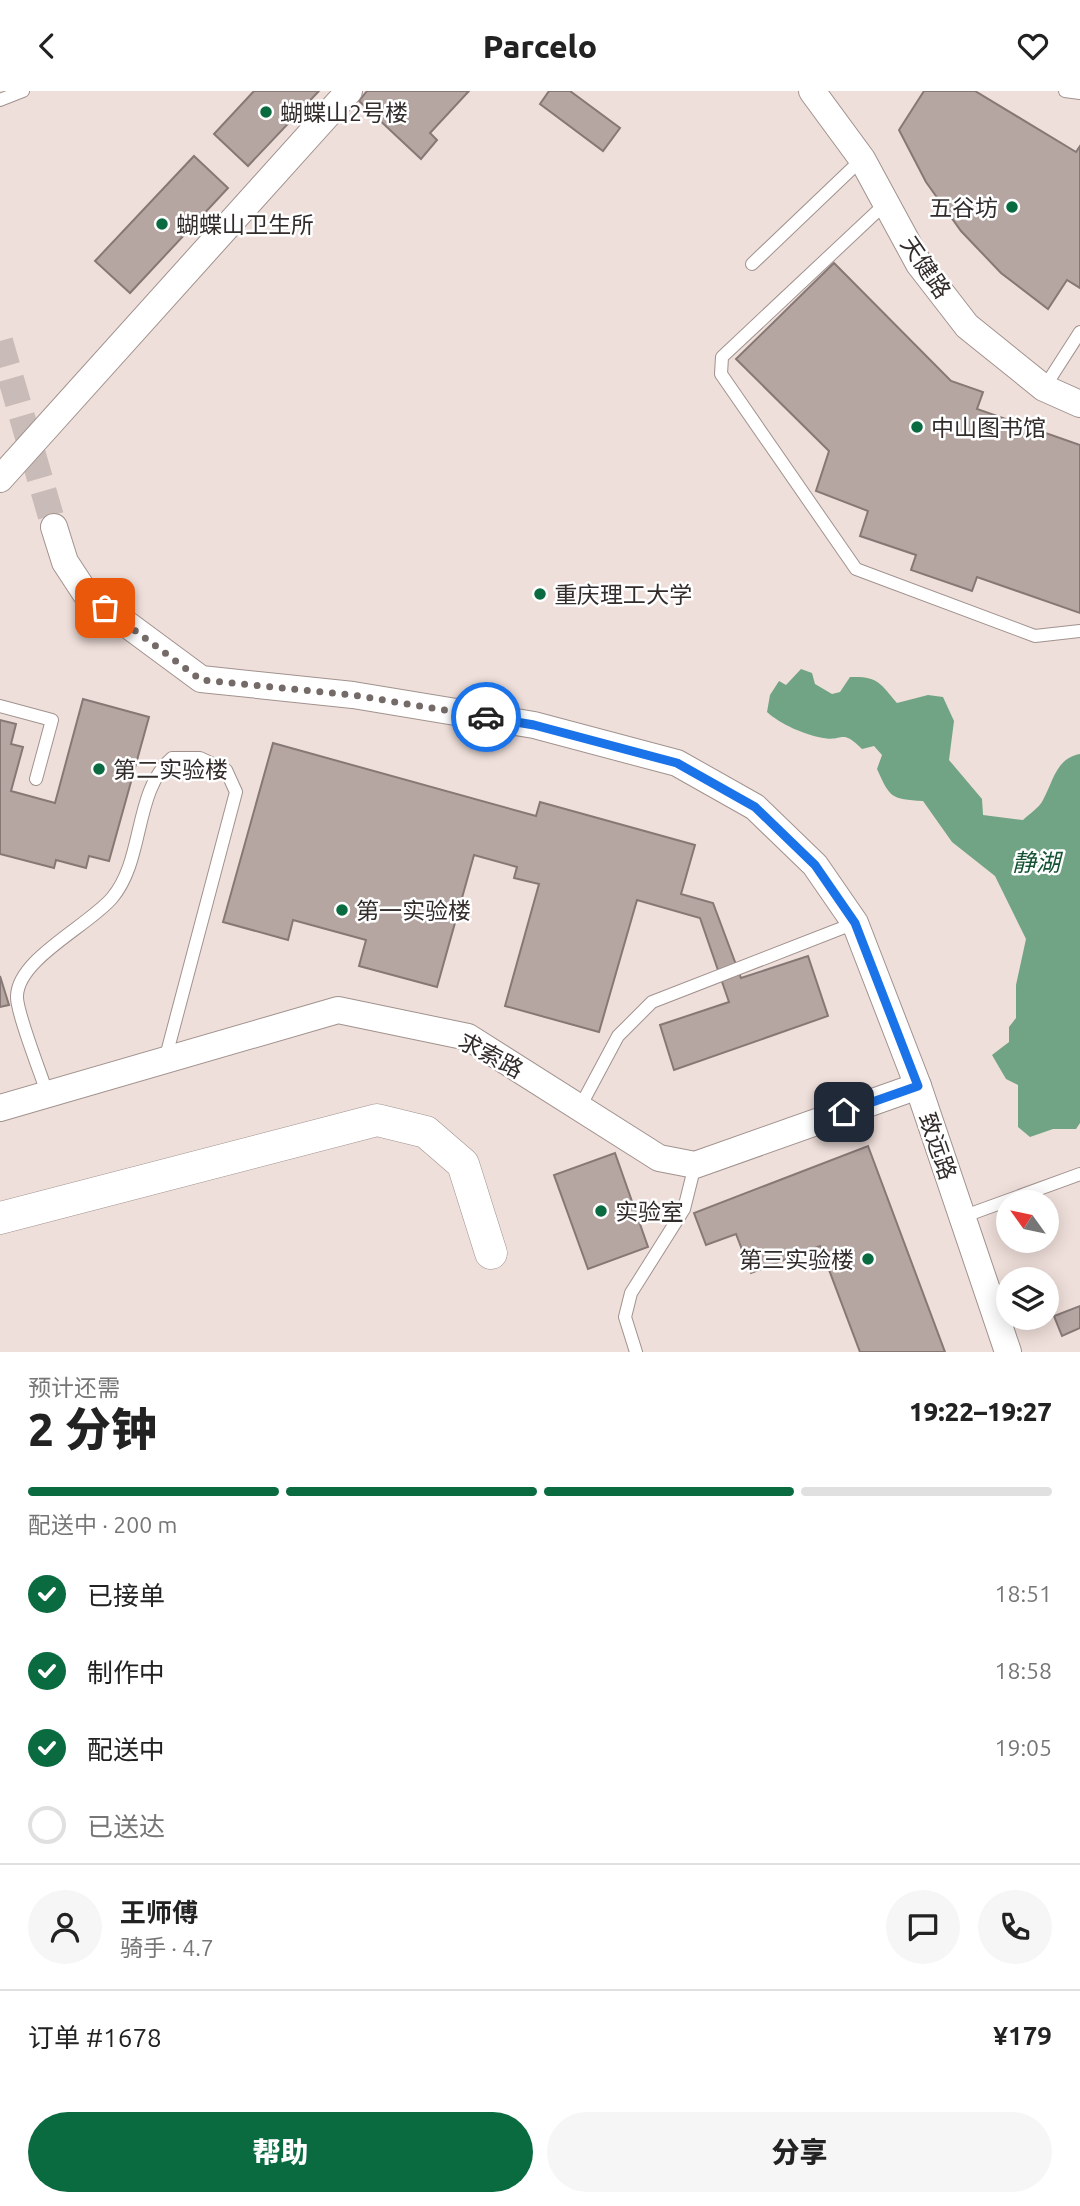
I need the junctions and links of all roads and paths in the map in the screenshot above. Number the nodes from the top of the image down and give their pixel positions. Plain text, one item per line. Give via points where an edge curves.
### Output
1 (23, 91) edge
2 (349, 91) edge
3 (812, 91) edge
4 (1065, 91) edge
5 (1080, 93) edge
6 (0, 100) edge
7 (862, 159) junction
8 (886, 203) junction
9 (752, 264) dead end
10 (1080, 333) edge
11 (1044, 388) junction
12 (1080, 404) edge
13 (0, 479) edge
14 (54, 527) tunnel mouth
15 (1080, 631) edge
16 (0, 706) edge
17 (36, 779) dead end
18 (855, 923) junction
19 (165, 1059) junction
20 (918, 1086) junction
21 (47, 1093) junction
22 (580, 1107) junction
23 (0, 1108) edge
24 (695, 1165) junction
25 (1080, 1174) edge
26 (962, 1217) junction
27 (0, 1218) edge
28 (491, 1253) dead end
29 (636, 1352) edge
30 (1008, 1352) edge

1 - 6 lane
2 - 13 street
3 - 7 street, 天健路
4 - 5 lane
7 - 8 street, 天健路
7 - 9 lane
8 - 11 street, 天健路 via 919,264 967,326
8 - 15 lane via 722,356 721,374 856,569 1035,636
10 - 11 lane
11 - 12 street, 天健路
14 - 18 street, 致远路 via 65,562 86,594 201,680 353,695 534,725 677,763 755,807 815,865
16 - 17 lane via 52,720
18 - 20 street, 致远路
18 - 22 lane via 652,1002 618,1036
19 - 21 street, 求索路
19 - 21 lane via 236,792 226,770 200,758 172,758 157,771 123,879 112,898 23,974 17,997
19 - 22 street, 求索路 via 338,1010 468,1037
20 - 24 street
20 - 26 street, 致远路
21 - 23 street, 求索路
22 - 24 street, 求索路 via 659,1158
24 - 29 lane via 684,1209 631,1293 625,1317
25 - 26 lane
26 - 30 street, 致远路
27 - 28 street via 377,1119 426,1132 463,1164

